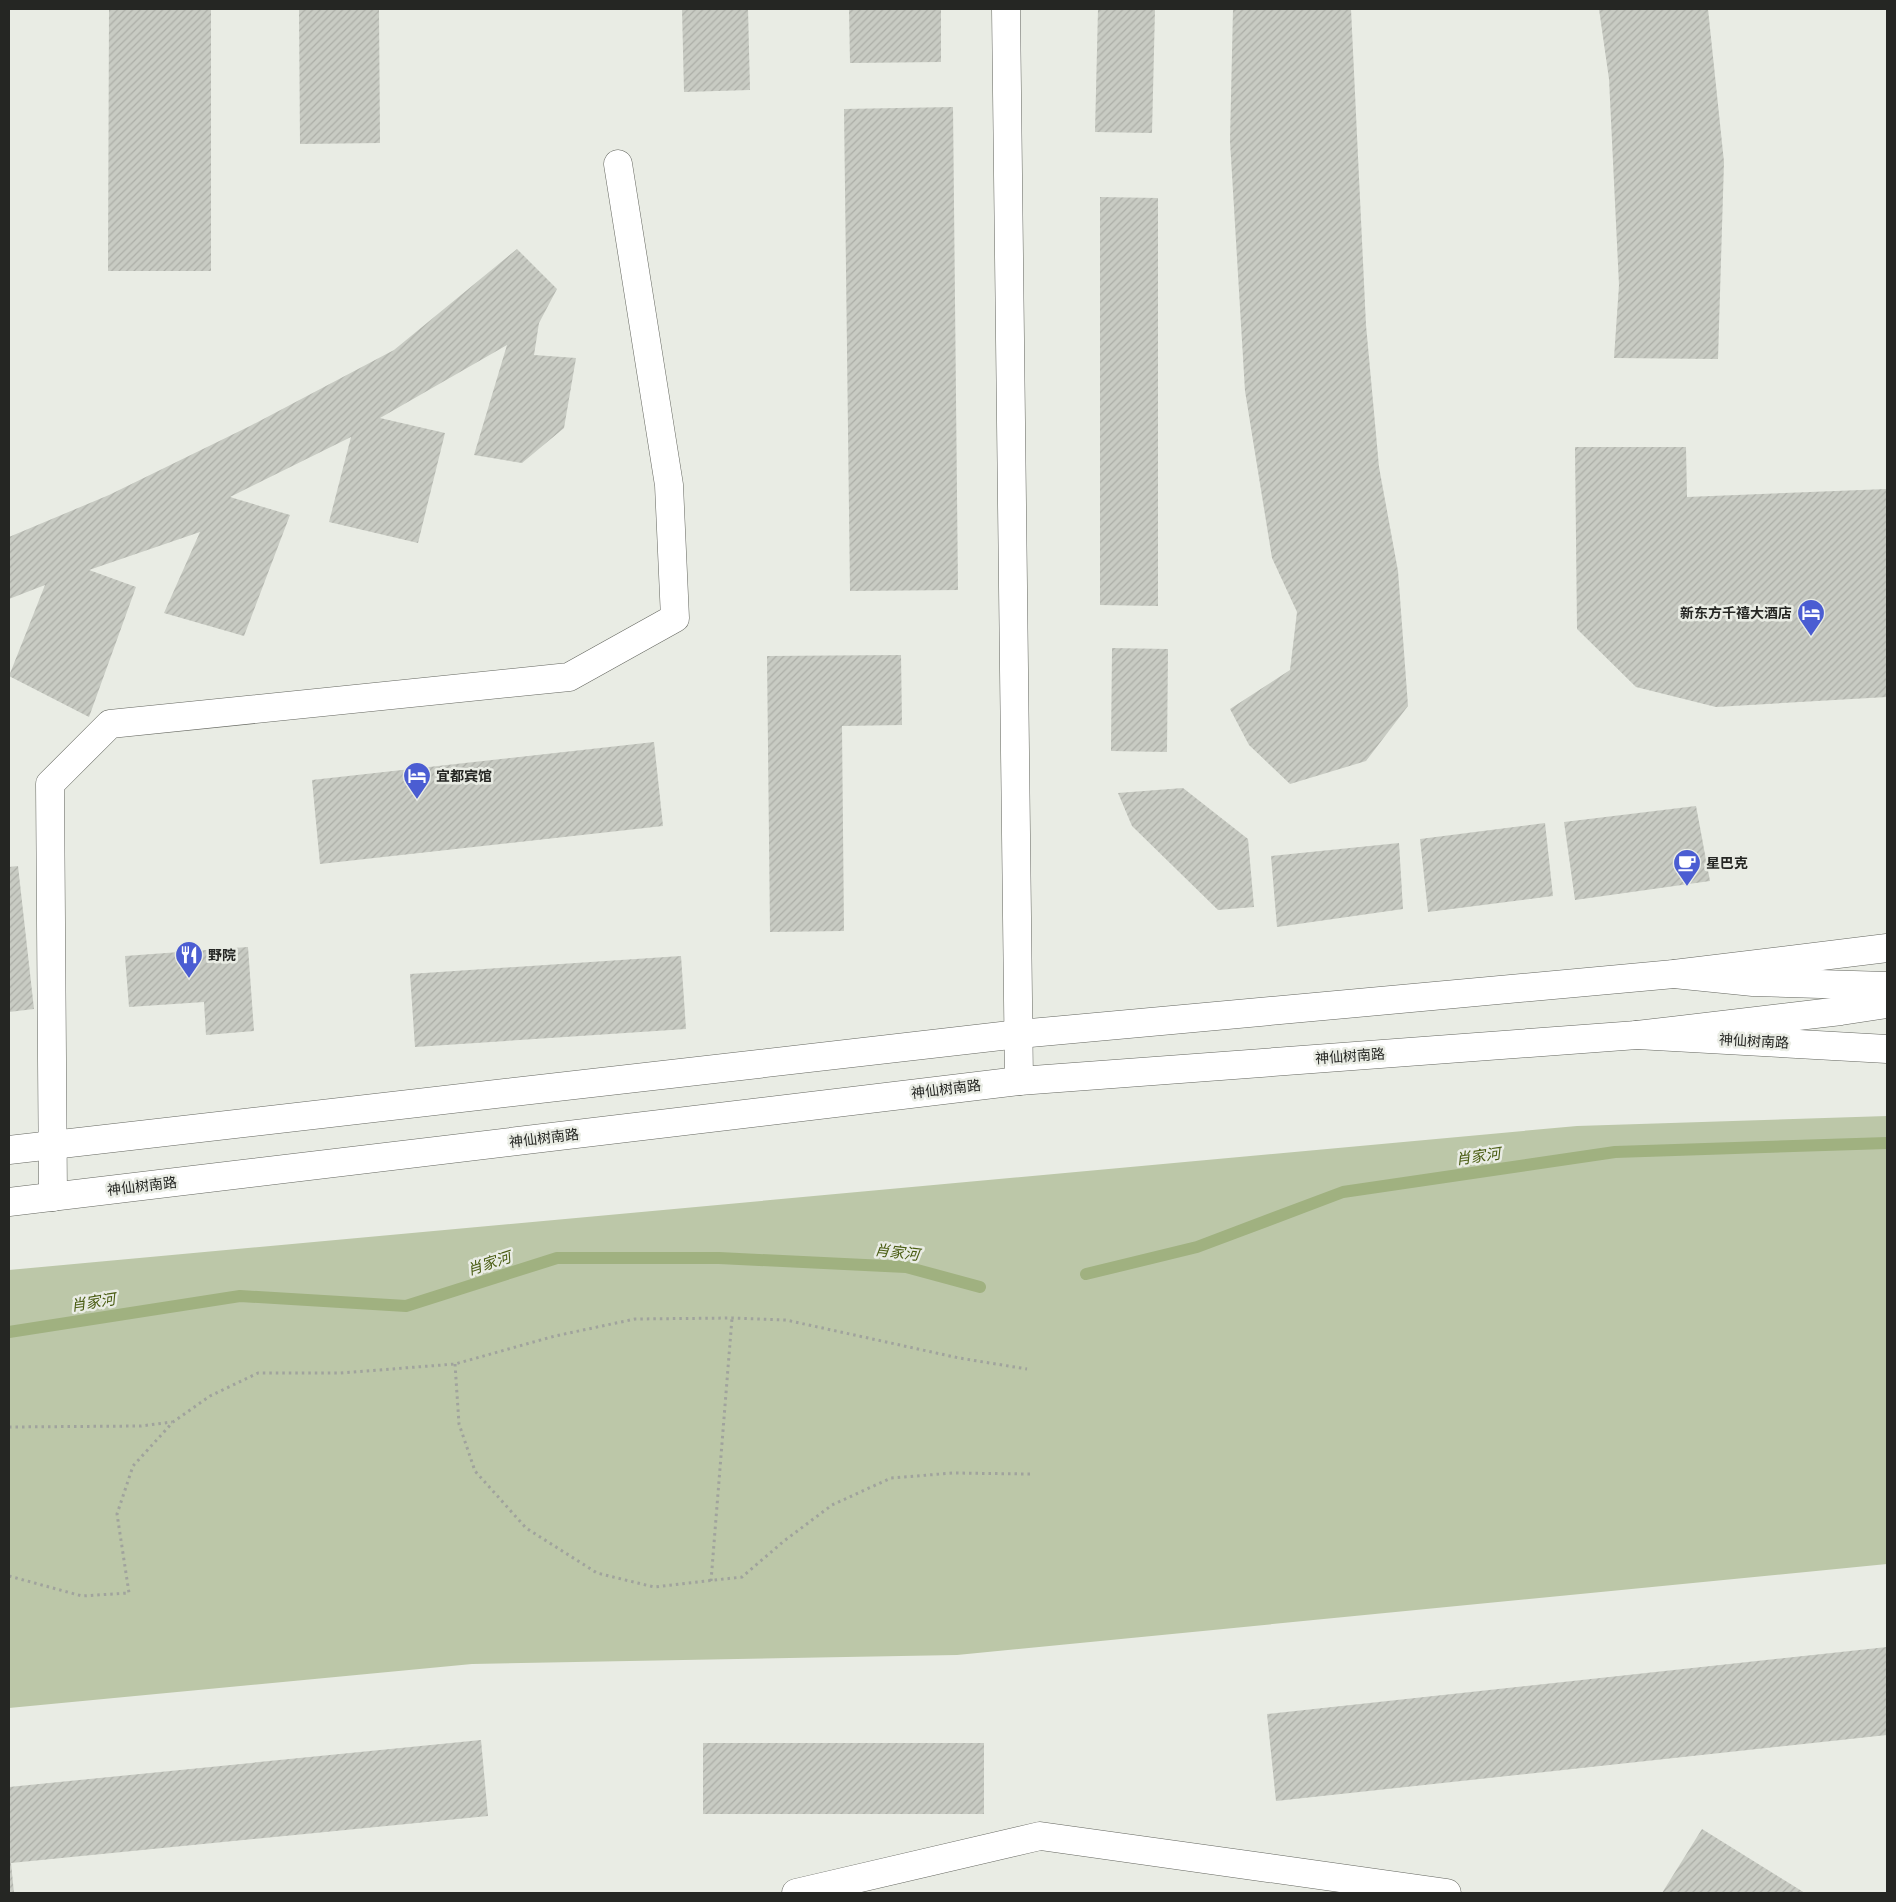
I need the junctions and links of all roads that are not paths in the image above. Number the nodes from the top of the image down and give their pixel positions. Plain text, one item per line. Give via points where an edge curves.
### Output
1 (1006, 9) edge
2 (618, 164) dead end
3 (1887, 948) edge
4 (1674, 974) junction
5 (1887, 986) edge
6 (1887, 1004) edge
7 (1019, 1034) junction
8 (1637, 1035) junction
9 (1887, 1049) edge
10 (1019, 1080) junction
11 (53, 1144) junction
12 (9, 1150) edge
13 (53, 1197) junction
14 (9, 1202) edge
15 (796, 1893) edge
16 (1447, 1893) edge

1 - 7 main road
2 - 11 main road via 669,485 675,618 569,677 110,724 50,784
3 - 4 main road
4 - 5 main road via 1753,982
4 - 7 main road
6 - 8 main road
7 - 10 main road
7 - 11 main road
8 - 9 main road, 神仙树南路
8 - 10 main road, 神仙树南路
10 - 13 main road, 神仙树南路
11 - 12 main road
11 - 13 main road
13 - 14 main road, 神仙树南路
15 - 16 main road via 1040,1836

